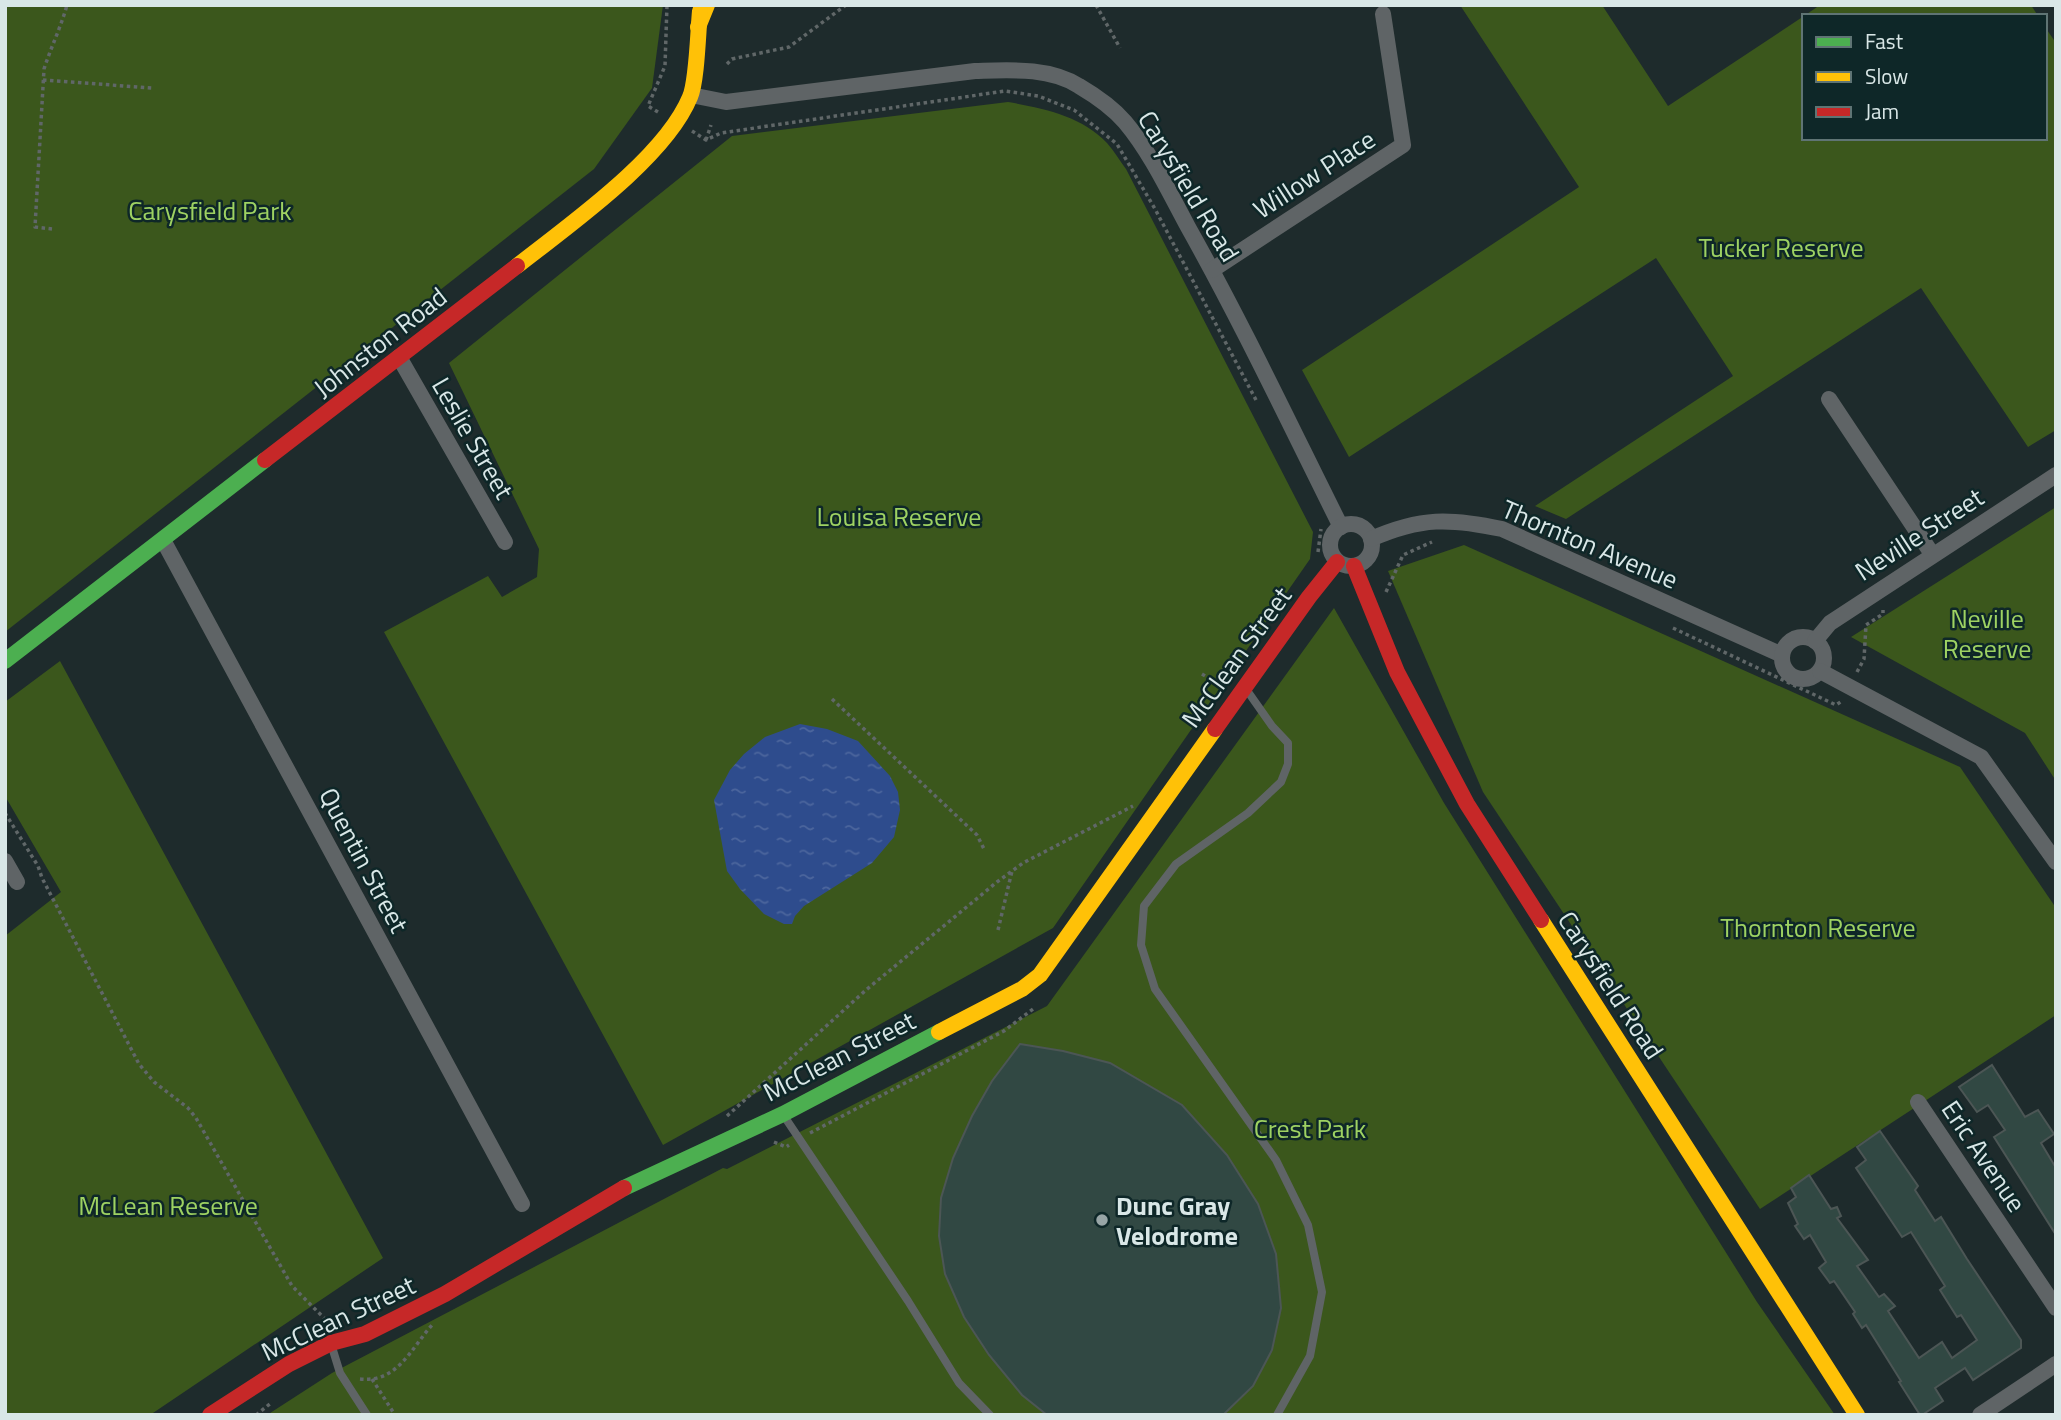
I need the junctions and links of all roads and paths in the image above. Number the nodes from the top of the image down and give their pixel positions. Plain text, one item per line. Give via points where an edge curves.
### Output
1 (67, 5) edge
2 (667, 5) edge
3 (701, 5) edge
4 (707, 5) edge
5 (846, 5) edge
6 (1096, 5) edge
7 (1383, 14) dead end
8 (698, 26) junction
9 (1119, 48) dead end
10 (727, 64) dead end
11 (43, 80) junction
12 (152, 88) dead end
13 (691, 95) junction
14 (648, 106) dead end
15 (711, 125) dead end
16 (52, 229) dead end
17 (1212, 270) junction
18 (399, 358) junction
19 (1829, 399) dead end
20 (1261, 409) dead end
21 (2056, 475) edge
22 (1341, 527) junction
23 (1371, 539) junction
24 (163, 540) junction
25 (1437, 541) dead end
26 (505, 542) dead end
27 (1932, 554) junction
28 (1337, 562) junction
29 (1354, 566) junction
30 (1386, 592) dead end
31 (1883, 614) dead end
32 (1668, 625) dead end
33 (1815, 641) junction
34 (1782, 655) junction
35 (5, 661) edge
36 (1820, 671) junction
37 (1858, 671) dead end
38 (1202, 674) dead end
39 (1244, 687) junction
40 (1226, 689) dead end
41 (832, 699) dead end
42 (1842, 702) dead end
43 (1136, 804) dead end
44 (5, 813) edge
45 (985, 851) dead end
46 (5, 861) edge
47 (2056, 862) edge
48 (1012, 871) junction
49 (17, 882) dead end
50 (998, 930) dead end
51 (1918, 1102) dead end
52 (783, 1114) junction
53 (723, 1120) dead end
54 (522, 1204) dead end
55 (2056, 1308) edge
56 (331, 1343) junction
57 (2056, 1364) edge
58 (372, 1379) dead end
59 (210, 1415) edge
60 (368, 1415) edge
61 (395, 1415) edge
62 (990, 1415) edge
63 (1277, 1415) edge
64 (1857, 1415) edge
65 (1980, 1415) edge

1 - 11 path
2 - 14 path via 665,66
3 - 8 main road, Johnston Road
4 - 8 main road
5 - 10 path via 789,47
6 - 9 path
7 - 17 street, Willow Place via 1403,145
8 - 13 main road, Johnston Road
11 - 12 path
11 - 16 path via 35,226
13 - 17 street, Carysfield Road via 726,102 975,71 1052,74 1077,85 1124,121
13 - 18 main road, Johnston Road via 676,122 628,175
15 - 20 path via 704,138 1005,91 1038,96 1074,110 1117,144
17 - 22 street, Carysfield Road
18 - 24 main road, Johnston Road
18 - 26 street, Leslie Street
19 - 27 street
21 - 27 street, Neville Street
22 - 23 street via 1355,525
22 - 28 street via 1330,543
23 - 29 street via 1368,557
23 - 34 street, Thornton Avenue via 1429,521 1453,520 1502,529
24 - 35 main road, Johnston Road
24 - 54 street, Quentin Street
25 - 30 path via 1404,555
27 - 33 street, Neville Street via 1830,623
28 - 29 street
28 - 39 main road, McClean Street
29 - 64 main road, Carysfield Road via 1397,672 1467,804
31 - 37 path via 1867,625 1864,659
32 - 42 path via 1836,705
33 - 34 street via 1795,639
33 - 36 street via 1824,655
34 - 36 street, Thornton Avenue via 1785,669 1795,677 1809,678
36 - 47 street via 1981,757
38 - 40 path
39 - 52 main road, McClean Street via 1040,975 1022,989
39 - 63 lane via 1289,743 1281,782 1248,813 1176,864 1144,906 1141,945 1155,989 1276,1160 1308,1225 1322,1293 1310,1356
41 - 45 path via 977,835
43 - 48 path
44 - 56 path via 38,866 138,1064 196,1118 292,1286 324,1318
46 - 49 street
48 - 50 path
48 - 53 path via 866,990
51 - 55 street, Eric Avenue
52 - 56 main road, McClean Street via 621,1190 433,1300 365,1334
52 - 62 lane via 959,1383
56 - 59 main road, McClean Street
56 - 60 lane via 340,1373
57 - 65 street
58 - 61 path

